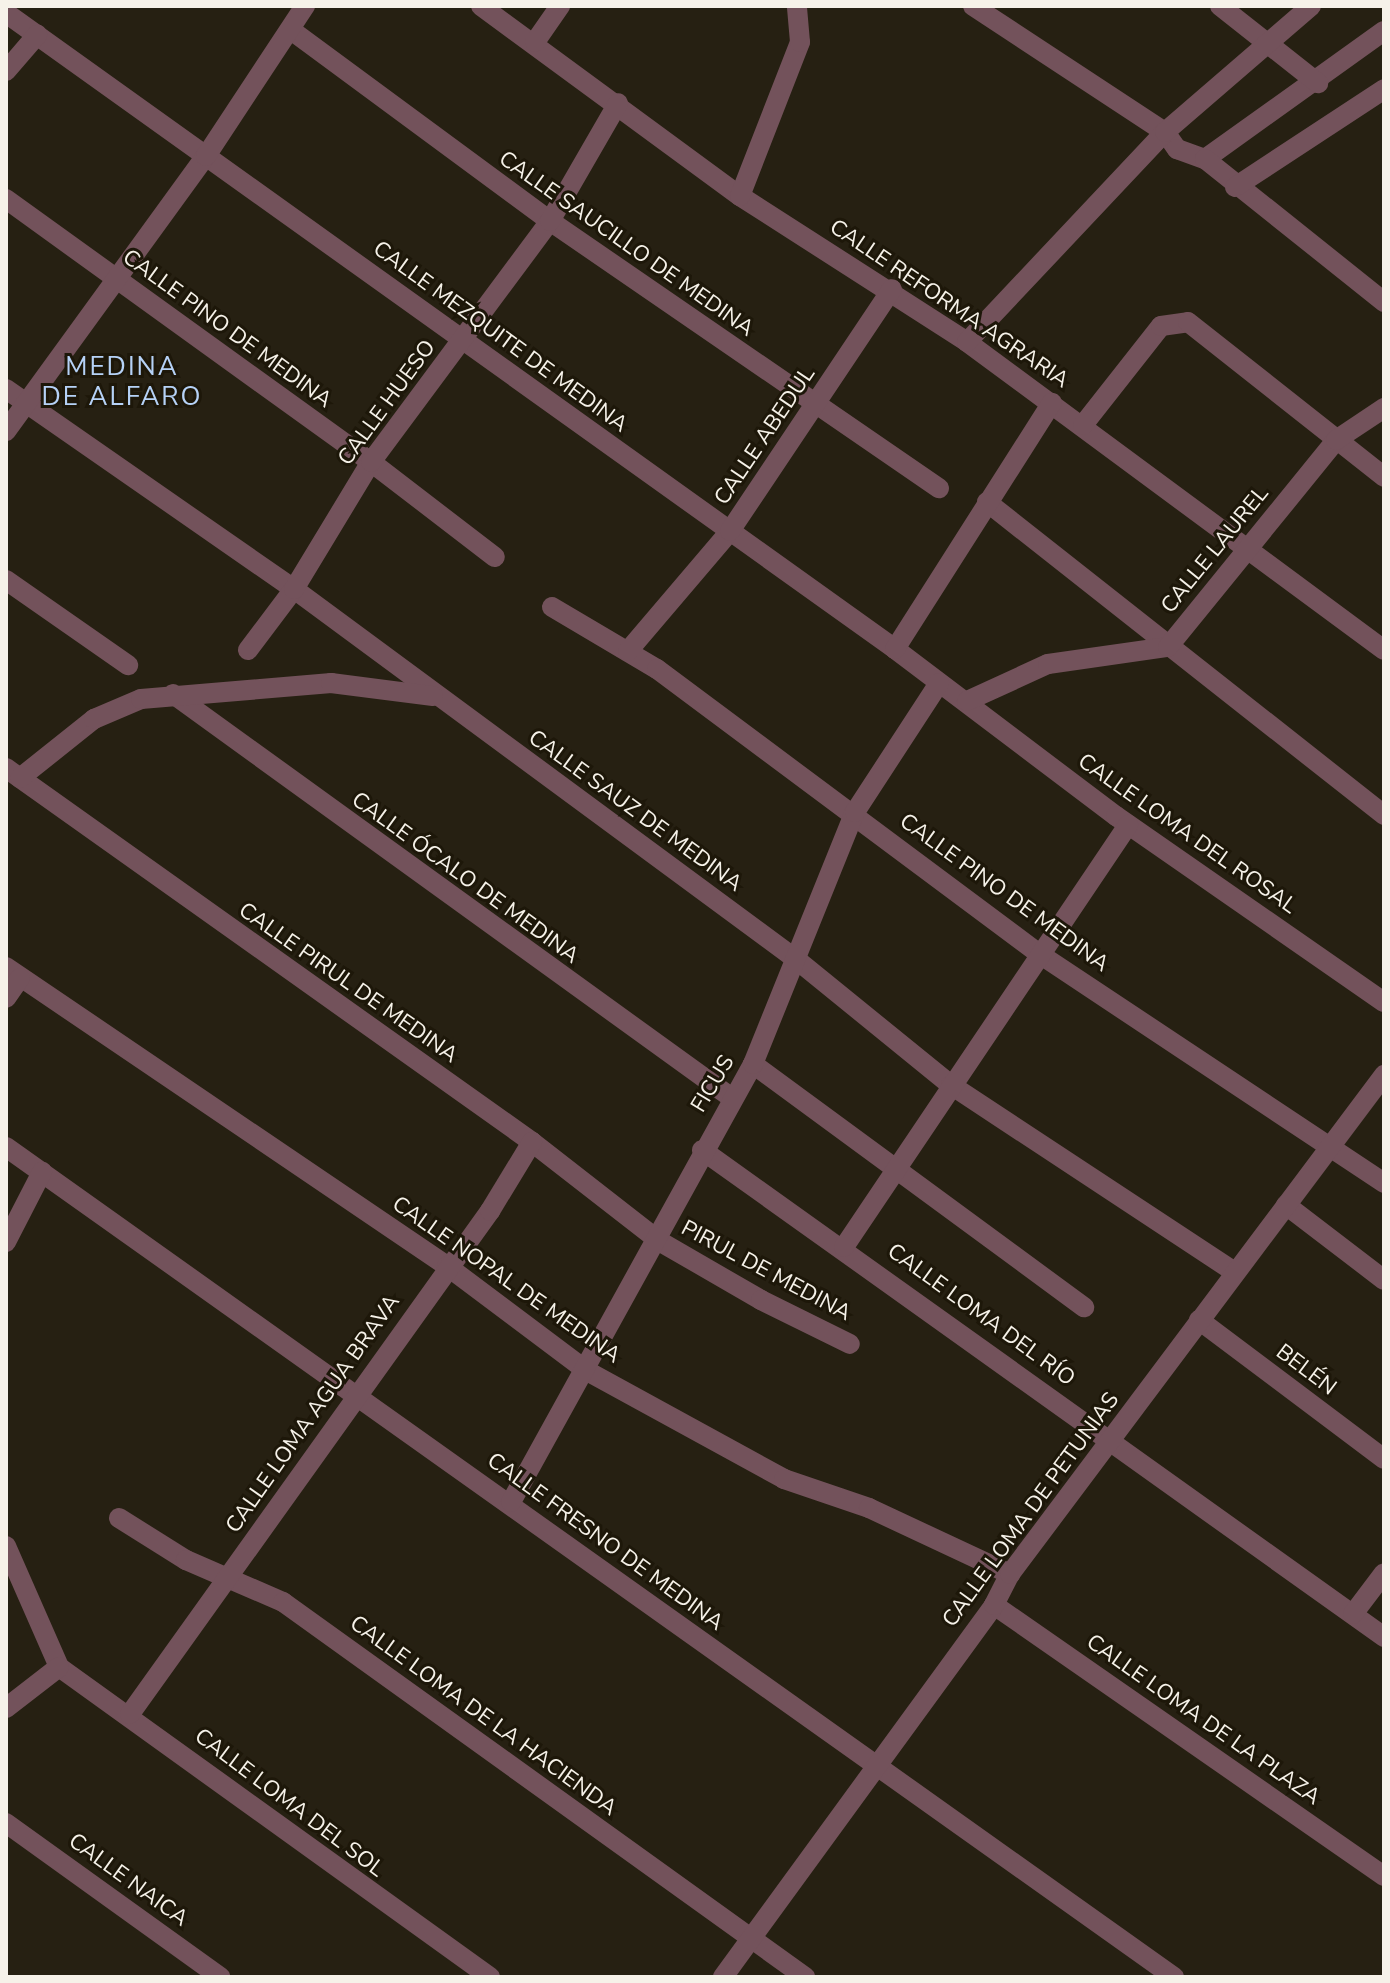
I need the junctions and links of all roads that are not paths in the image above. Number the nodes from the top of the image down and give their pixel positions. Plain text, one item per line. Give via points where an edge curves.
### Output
1 (305, 6) edge
2 (481, 6) edge
3 (560, 6) edge
4 (797, 6) edge
5 (973, 6) edge
6 (1220, 6) edge
7 (1311, 6) edge
8 (10, 11) edge
9 (291, 30) junction
10 (1384, 31) edge
11 (37, 35) junction
12 (1267, 41) junction
13 (535, 42) junction
14 (6, 71) edge
15 (1318, 83) junction
16 (1380, 100) edge
17 (618, 103) junction
18 (1165, 132) junction
19 (206, 156) junction
20 (1205, 159) junction
21 (1235, 187) junction
22 (740, 196) junction
23 (6, 199) edge
24 (550, 221) junction
25 (117, 277) junction
26 (892, 289) junction
27 (1384, 302) edge
28 (462, 341) junction
29 (967, 342) junction
30 (6, 389) edge
31 (26, 403) junction
32 (1052, 403) junction
33 (815, 406) junction
34 (1384, 408) edge
35 (1083, 425) junction
36 (6, 431) edge
37 (1336, 440) junction
38 (371, 462) junction
39 (1384, 477) edge
40 (939, 488) dead end
41 (987, 502) junction
42 (730, 531) junction
43 (1245, 548) junction
44 (495, 557) dead end
45 (6, 580) edge
46 (294, 589) junction
47 (552, 607) dead end
48 (1168, 647) junction
49 (895, 649) junction
50 (248, 650) dead end
51 (1384, 650) edge
52 (628, 651) junction
53 (128, 665) dead end
54 (939, 683) junction
55 (173, 694) junction
56 (440, 697) junction
57 (967, 701) junction
58 (13, 773) edge
59 (855, 812) junction
60 (1384, 815) edge
61 (1128, 825) junction
62 (1041, 955) junction
63 (797, 960) junction
64 (13, 973) edge
65 (6, 998) edge
66 (1384, 1002) edge
67 (753, 1064) junction
68 (1384, 1075) edge
69 (951, 1085) junction
70 (732, 1098) junction
71 (532, 1142) junction
72 (1329, 1146) junction
73 (6, 1147) edge
74 (702, 1150) junction
75 (892, 1170) junction
76 (42, 1172) junction
77 (1384, 1183) edge
78 (1286, 1205) junction
79 (659, 1241) junction
80 (6, 1242) edge
81 (844, 1247) junction
82 (447, 1266) junction
83 (1235, 1272) junction
84 (1384, 1280) edge
85 (1084, 1307) dead end
86 (1199, 1320) junction
87 (850, 1344) dead end
88 (587, 1371) junction
89 (355, 1396) junction
90 (1111, 1438) junction
91 (1384, 1459) edge
92 (511, 1502) junction
93 (119, 1518) dead end
94 (6, 1546) edge
95 (1384, 1573) edge
96 (1010, 1574) junction
97 (227, 1576) junction
98 (994, 1605) junction
99 (1353, 1614) junction
100 (1384, 1637) edge
101 (59, 1667) junction
102 (6, 1708) edge
103 (130, 1714) junction
104 (874, 1766) junction
105 (6, 1823) edge
106 (1384, 1876) edge
107 (748, 1938) junction
108 (220, 1977) edge
109 (490, 1977) edge
110 (723, 1977) edge
111 (805, 1977) edge
112 (1174, 1977) edge

1 - 9 street
2 - 13 street, CALLE REFORMA AGRARIA
3 - 13 street
4 - 22 street via 800,42
5 - 18 street
6 - 12 street
7 - 12 street
8 - 11 street, CALLE MEZQUITE DE MEDINA
9 - 19 street
9 - 24 street, CALLE SAUCILLO DE MEDINA
10 - 15 street
11 - 14 street
11 - 19 street, CALLE MEZQUITE DE MEDINA
12 - 15 street
12 - 18 street
13 - 17 street, CALLE REFORMA AGRARIA
15 - 20 street
16 - 21 street
17 - 22 street, CALLE REFORMA AGRARIA
17 - 24 street, CALLE HUESO
18 - 20 street via 1177,149
18 - 29 street
19 - 25 street
19 - 28 street, CALLE MEZQUITE DE MEDINA
20 - 21 street
21 - 27 street
22 - 26 street, CALLE REFORMA AGRARIA
23 - 25 street, CALLE PINO DE MEDINA
24 - 28 street, CALLE HUESO
24 - 33 street, CALLE SAUCILLO DE MEDINA
25 - 31 street
25 - 38 street, CALLE PINO DE MEDINA
26 - 29 street, CALLE REFORMA AGRARIA
26 - 33 street, CALLE ABEDUL
28 - 38 street, CALLE HUESO
28 - 42 street, CALLE MEZQUITE DE MEDINA
29 - 32 street, CALLE REFORMA AGRARIA
30 - 31 street, CALLE SAUZ DE MEDINA
31 - 36 street
31 - 46 street, CALLE SAUZ DE MEDINA
32 - 35 street, CALLE REFORMA AGRARIA
32 - 41 street
33 - 40 street, CALLE SAUCILLO DE MEDINA
33 - 42 street, CALLE ABEDUL
34 - 37 street, CALLE LAUREL
35 - 37 street via 1161,326 1188,322
35 - 43 street, CALLE REFORMA AGRARIA
37 - 39 street
37 - 43 street, CALLE LAUREL
38 - 44 street, CALLE PINO DE MEDINA
38 - 46 street, CALLE HUESO
41 - 48 street
41 - 49 street
42 - 49 street, CALLE MEZQUITE DE MEDINA
42 - 52 street, CALLE ABEDUL
43 - 48 street, CALLE LAUREL
43 - 51 street, CALLE REFORMA AGRARIA
45 - 53 street
46 - 50 street, CALLE HUESO
46 - 56 street, CALLE SAUZ DE MEDINA
47 - 52 street, CALLE PINO DE MEDINA
48 - 57 street, CALLE LAUREL via 1048,664
48 - 60 street
49 - 54 street, CALLE MEZQUITE DE MEDINA
52 - 59 street, CALLE PINO DE MEDINA
54 - 57 street, CALLE MEZQUITE DE MEDINA
54 - 59 street, FICUS
55 - 56 street via 331,683
55 - 58 street via 141,699 94,719
55 - 70 street, CALLE ÓCALO DE MEDINA
56 - 63 street, CALLE SAUZ DE MEDINA
57 - 61 street, CALLE LOMA DEL ROSAL
58 - 71 street, CALLE PIRUL DE MEDINA
59 - 62 street, CALLE PINO DE MEDINA
59 - 63 street, FICUS
61 - 62 street
61 - 66 street, CALLE LOMA DEL ROSAL
62 - 69 street
62 - 72 street, CALLE PINO DE MEDINA
63 - 67 street, FICUS
63 - 69 street, CALLE SAUZ DE MEDINA
64 - 65 street
64 - 82 street, CALLE NOPAL DE MEDINA
67 - 70 street, FICUS
67 - 75 street
68 - 72 street, CALLE LOMA DE PETUNIAS
69 - 75 street
69 - 83 street, CALLE SAUZ DE MEDINA
70 - 74 street, FICUS
71 - 79 street, CALLE PIRUL DE MEDINA
71 - 82 street, CALLE LOMA AGUA BRAVA via 490,1211
72 - 77 street, CALLE PINO DE MEDINA
72 - 78 street, CALLE LOMA DE PETUNIAS
73 - 76 street, CALLE FRESNO DE MEDINA
74 - 79 street, FICUS
74 - 81 street, CALLE LOMA DEL RÍO
75 - 81 street
75 - 85 street
76 - 80 street
76 - 89 street, CALLE FRESNO DE MEDINA
78 - 83 street, CALLE LOMA DE PETUNIAS
78 - 84 street
79 - 87 street, PIRUL DE MEDINA
79 - 88 street, FICUS
81 - 90 street, CALLE LOMA DEL RÍO
82 - 88 street, CALLE NOPAL DE MEDINA
82 - 89 street, CALLE LOMA AGUA BRAVA
83 - 86 street, CALLE LOMA DE PETUNIAS
86 - 90 street, CALLE LOMA DE PETUNIAS
86 - 91 street, BELÉN
88 - 92 street, FICUS
88 - 96 street, CALLE NOPAL DE MEDINA via 784,1479 869,1508
89 - 92 street, CALLE FRESNO DE MEDINA
89 - 97 street, CALLE LOMA AGUA BRAVA
90 - 96 street, CALLE LOMA DE PETUNIAS
90 - 99 street, CALLE LOMA DEL RÍO
92 - 104 street, CALLE FRESNO DE MEDINA
93 - 97 street, CALLE LOMA DE LA HACIENDA via 186,1560
94 - 101 street
95 - 99 street
96 - 98 street, CALLE LOMA DE PETUNIAS
97 - 103 street, CALLE LOMA AGUA BRAVA
97 - 107 street, CALLE LOMA DE LA HACIENDA via 283,1602
98 - 104 street, CALLE LOMA DE PETUNIAS
98 - 106 street, CALLE LOMA DE LA PLAZA
99 - 100 street, CALLE LOMA DEL RÍO
101 - 102 street
101 - 103 street, CALLE LOMA DEL SOL
103 - 109 street, CALLE LOMA DEL SOL via 268,1821
104 - 107 street, CALLE LOMA DE PETUNIAS
104 - 112 street, CALLE FRESNO DE MEDINA
105 - 108 street, CALLE NAICA
107 - 110 street, CALLE LOMA DE PETUNIAS
107 - 111 street, CALLE LOMA DE LA HACIENDA

